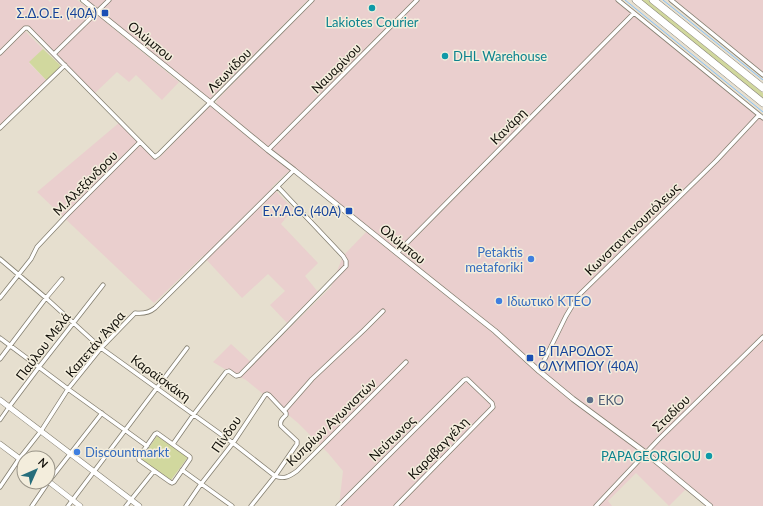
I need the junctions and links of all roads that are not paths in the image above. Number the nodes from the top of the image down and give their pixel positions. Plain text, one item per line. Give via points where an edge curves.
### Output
1 (83, 0) edge
2 (109, 0) edge
3 (312, 0) edge
4 (417, 0) edge
5 (618, 0) edge
6 (636, 0) edge
7 (653, 0) edge
8 (671, 0) edge
9 (97, 12) junction
10 (634, 13) junction
11 (0, 54) edge
12 (54, 54) junction
13 (65, 65) junction
14 (763, 75) edge
15 (763, 88) edge
16 (210, 103) junction
17 (763, 103) edge
18 (759, 115) junction
19 (763, 118) edge
20 (0, 128) edge
21 (140, 142) junction
22 (268, 150) junction
23 (294, 170) junction
24 (278, 187) junction
25 (397, 254) junction
26 (0, 259) edge
27 (18, 275) junction
28 (62, 279) dead end
29 (103, 285) dead end
30 (0, 298) edge
31 (46, 298) junction
32 (383, 310) dead end
33 (73, 323) junction
34 (763, 337) edge
35 (0, 338) edge
36 (10, 345) junction
37 (101, 348) junction
38 (187, 348) dead end
39 (0, 358) edge
40 (406, 362) dead end
41 (39, 367) junction
42 (539, 371) junction
43 (460, 384) joint
44 (158, 388) junction
45 (68, 389) junction
46 (0, 400) edge
47 (9, 407) junction
48 (284, 411) junction
49 (102, 414) junction
50 (194, 414) junction
51 (0, 420) edge
52 (126, 430) junction
53 (41, 431) junction
54 (233, 443) junction
55 (0, 444) edge
56 (173, 444) junction
57 (147, 446) junction
58 (29, 450) edge
59 (646, 453) junction
60 (71, 454) junction
61 (16, 456) edge
62 (16, 468) edge
63 (182, 470) junction
64 (154, 471) junction
65 (56, 472) edge
66 (94, 472) junction
67 (275, 476) junction
68 (201, 484) junction
69 (0, 487) edge
70 (56, 487) edge
71 (42, 490) edge
72 (72, 500) junction
73 (131, 500) junction
74 (32, 506) edge
75 (68, 506) edge
76 (80, 506) edge
77 (126, 506) edge
78 (139, 506) edge
79 (186, 506) edge
80 (232, 506) edge
81 (251, 506) edge
82 (338, 506) edge
83 (396, 506) edge
84 (596, 506) edge
85 (710, 506) edge

1 - 9 street, Ολύμπου
2 - 9 street
3 - 16 street, Λεωνίδου
4 - 22 street, Ναυαρίνου
5 - 10 street
6 - 17 highway
7 - 15 highway
8 - 14 street
9 - 12 street
9 - 16 street, Ολύμπου
10 - 18 street
10 - 25 street, Κανάρη
11 - 12 street via 25,28 28,28
12 - 13 street
13 - 20 street
13 - 21 street
16 - 21 street, Λεωνίδου via 155,157
16 - 22 street, Ολύμπου
18 - 19 street
18 - 42 street, Κωνσταντινουπόλεως via 710,167 578,296
21 - 27 street, Μ.Αλεξάνδρου via 45,238
22 - 23 street, Ολύμπου
23 - 24 street, Καπετάν Άγρα
23 - 25 street, Ολύμπου
24 - 37 street, Καπετάν Άγρα via 155,308 142,314 135,313
24 - 50 street via 342,256 346,266 240,375 228,371
25 - 42 street, Ολύμπου via 495,331
26 - 27 street, Καραϊσκάκη
27 - 30 street, Μ.Αλεξάνδρου
27 - 31 street, Καραϊσκάκη
28 - 31 street
29 - 33 street, Παύλου Μελά
31 - 33 street, Καραϊσκάκη
31 - 36 street
32 - 48 street via 312,379
33 - 37 street, Καραϊσκάκη
33 - 41 street, Παύλου Μελά
34 - 59 street, Σταδίου
35 - 36 street
36 - 39 street
36 - 41 street
37 - 44 street, Καραϊσκάκη
37 - 45 street, Καπετάν Άγρα
38 - 44 street
40 - 67 street, Κυπρίων Αγωνιστών via 297,471 284,478
41 - 45 street
41 - 47 street, Παύλου Μελά
42 - 59 street, Ολύμπου via 593,415
43 - 82 street, Νεύτωνος
43 - 83 street, Καραβαγγέλη via 467,380 492,403 492,408
44 - 50 street, Καραϊσκάκη
44 - 52 street
45 - 49 street
45 - 53 street, Καπετάν Άγρα
46 - 47 main road
47 - 51 street, Παύλου Μελά
47 - 53 main road
48 - 54 street, Πίνδου via 269,395 265,395
48 - 67 street via 286,415 280,424 297,444
49 - 52 street
49 - 60 street
50 - 54 street, Καραϊσκάκη
50 - 56 street
52 - 57 street
52 - 66 street
53 - 58 street, Καπετάν Άγρα
53 - 60 main road
54 - 67 street, Καραϊσκάκη
54 - 68 street, Πίνδου
55 - 61 main road
56 - 57 street via 156,433
56 - 63 street via 190,457
57 - 64 street via 138,459
59 - 84 street, Σταδίου
59 - 85 street, Ολύμπου
60 - 65 street
60 - 66 main road
62 - 69 street, Καπετάν Άγρα
63 - 64 street via 172,483
63 - 68 street
64 - 73 street
66 - 72 street
66 - 73 main road
67 - 81 street, Κυπρίων Αγωνιστών
68 - 79 street, Πίνδου
68 - 80 street
70 - 72 main road
71 - 74 street
72 - 75 street
72 - 76 main road
73 - 77 street
73 - 78 main road

